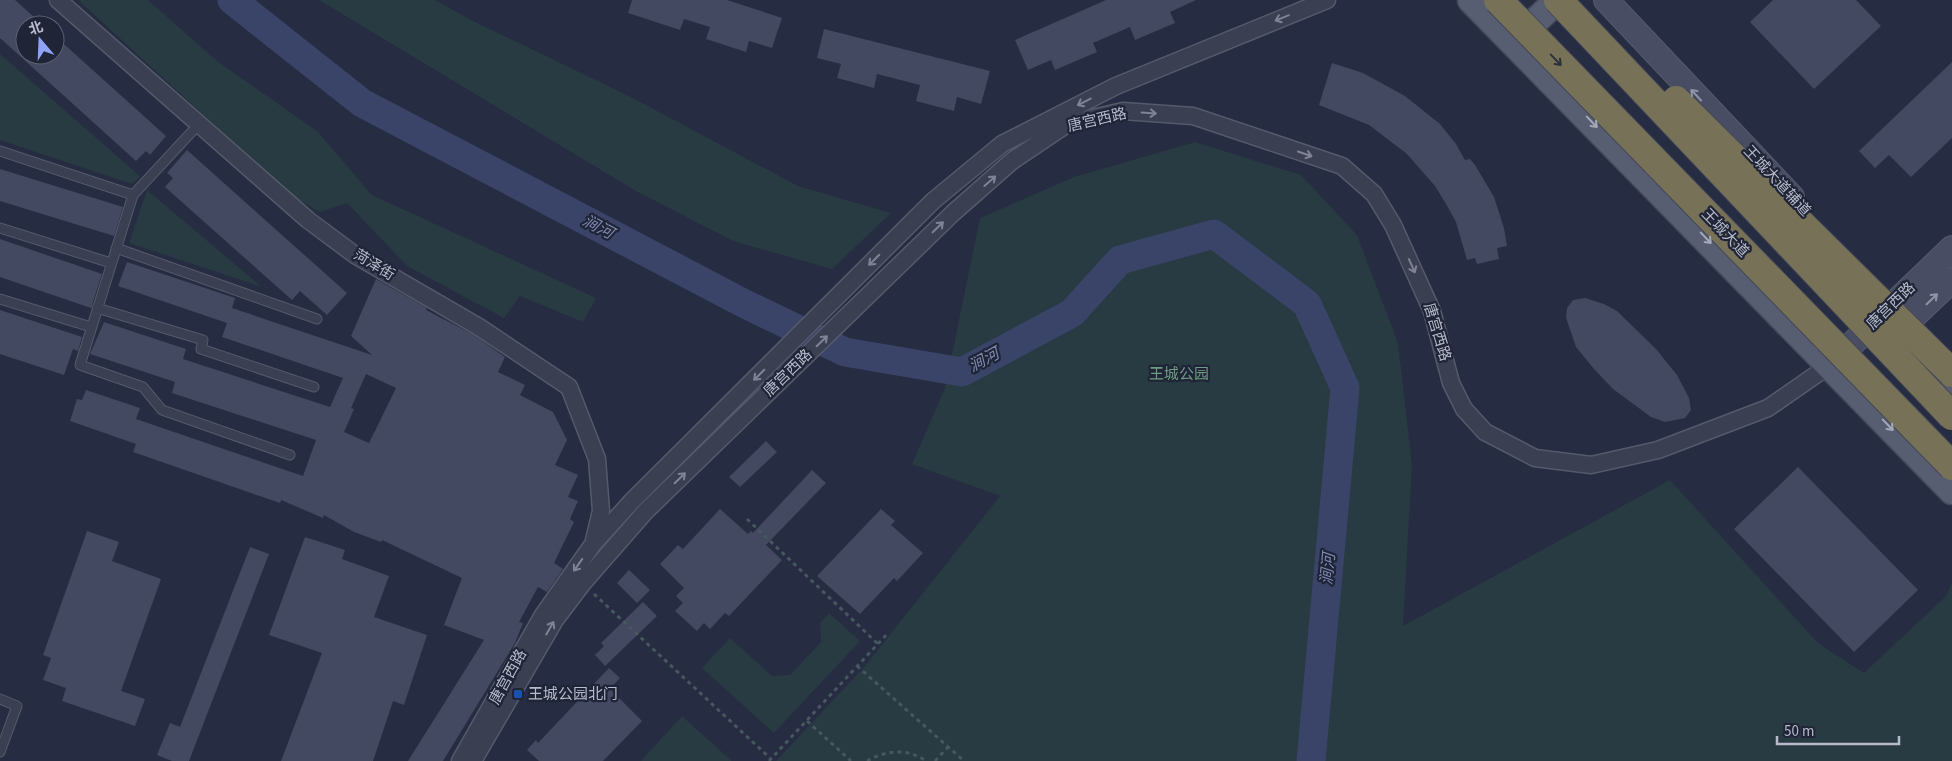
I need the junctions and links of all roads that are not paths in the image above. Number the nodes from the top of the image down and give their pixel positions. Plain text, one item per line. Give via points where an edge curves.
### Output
1 (58, 0) edge
2 (1327, 0) edge
3 (1472, 0) edge
4 (1498, 0) edge
5 (1558, 0) edge
6 (1568, 0) edge
7 (1574, 0) edge
8 (1606, 0) edge
9 (1513, 42) junction
10 (199, 124) junction
11 (0, 151) edge
12 (133, 196) junction
13 (1777, 208) junction
14 (0, 228) edge
15 (116, 248) junction
16 (1952, 248) edge
17 (1852, 261) junction
18 (111, 263) junction
19 (1952, 280) edge
20 (0, 299) edge
21 (97, 308) junction
22 (1896, 317) junction
23 (317, 319) dead end
24 (91, 327) junction
25 (1952, 359) edge
26 (1830, 365) junction
27 (1952, 373) edge
28 (314, 387) dead end
29 (1952, 391) edge
30 (1952, 416) edge
31 (290, 455) dead end
32 (1952, 466) edge
33 (1952, 491) edge
34 (593, 544) junction
35 (605, 559) junction
36 (0, 699) edge
37 (0, 752) edge
38 (460, 761) edge
39 (473, 761) edge

1 - 10 street, 菏泽街
2 -> 34 street, 唐宫西路 via 1096,95 1002,144 934,201 632,501
3 - 9 main road
4 -> 32 highway, 王城大道, bridge
5 - 9 main road
5 - 30 highway, bridge
6 - 27 highway, bridge via 1717,138
7 - 13 main road
17 -> 8 main road, 王城大道辅道
9 -> 26 main road
10 - 12 lane
10 - 34 street, 菏泽街 via 308,220 355,255 479,327 569,387 597,459 601,511
11 - 12 lane
12 - 15 lane
13 - 17 main road
13 - 22 main road
14 - 18 lane
15 - 18 lane
15 - 23 lane
16 - 22 main road, 唐宫西路
17 - 22 main road, 王城大道辅道
18 - 21 lane
22 -> 19 main road, 唐宫西路
20 - 24 lane
21 - 24 lane
21 - 28 lane via 204,340 202,349
22 - 25 main road, 王城大道辅道
22 - 26 main road, 唐宫西路
22 - 29 main road
24 - 31 lane via 80,365 143,387 162,410
26 -> 33 main road
35 -> 26 street, 唐宫西路 via 645,512 953,213 1012,161 1067,124 1123,111 1193,116 1342,166 1374,194 1394,225 1432,311 1451,383 1464,409 1485,432 1535,458 1591,465 1658,450 1768,408
34 - 35 street
34 -> 38 street, 唐宫西路 via 543,615
39 -> 35 street, 唐宫西路 via 555,620
36 - 37 lane via 18,706

